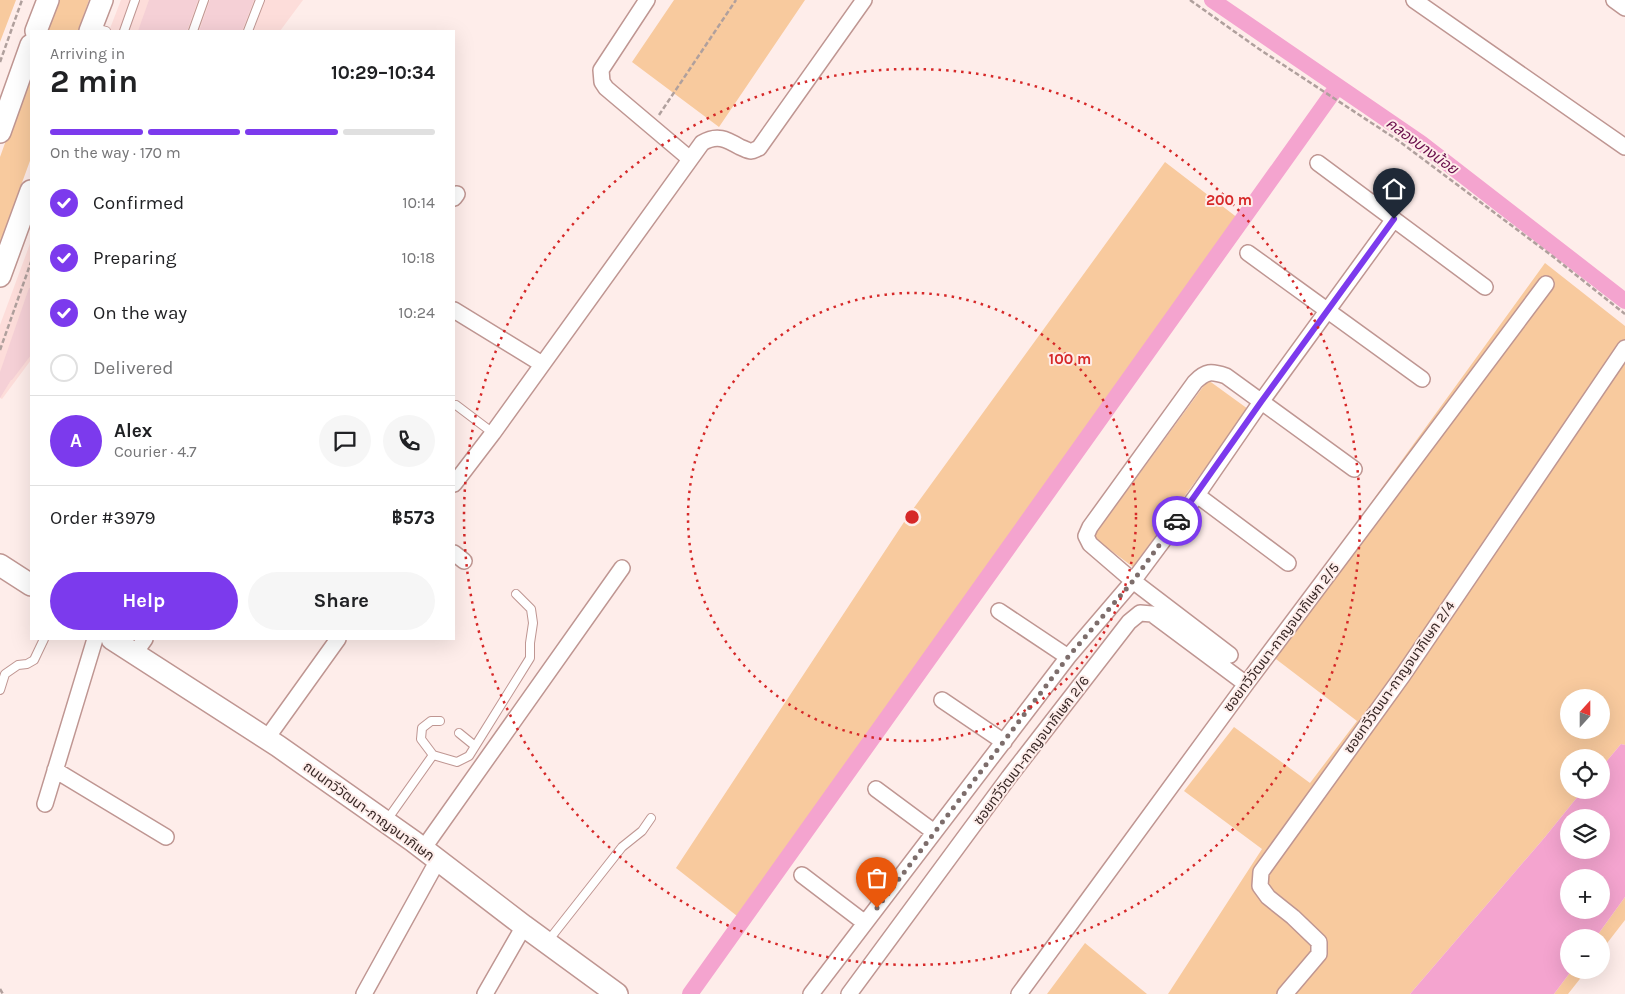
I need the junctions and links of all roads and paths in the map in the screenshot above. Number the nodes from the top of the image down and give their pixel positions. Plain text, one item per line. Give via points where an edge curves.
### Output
1 (22, 0) edge
2 (48, 0) edge
3 (102, 0) edge
4 (135, 0) edge
5 (204, 0) edge
6 (260, 0) edge
7 (648, 0) edge
8 (736, 0) edge
9 (864, 0) edge
10 (1190, 0) edge
11 (1414, 0) edge
12 (1614, 0) edge
13 (1625, 8) edge
14 (36, 30) edge
15 (96, 30) edge
16 (124, 30) edge
17 (193, 30) edge
18 (248, 30) edge
19 (30, 48) edge
20 (0, 62) edge
21 (651, 126) junction
22 (0, 132) edge
23 (1625, 148) edge
24 (690, 159) junction
25 (1318, 163) dead end
26 (30, 194) edge
27 (1394, 219) junction
28 (1248, 253) dead end
29 (30, 265) edge
30 (0, 276) edge
31 (1546, 284) dead end
32 (1485, 287) dead end
33 (455, 311) edge
34 (1328, 311) junction
35 (1625, 314) edge
36 (1625, 348) edge
37 (0, 350) edge
38 (542, 364) junction
39 (1422, 379) dead end
40 (1261, 402) junction
41 (456, 405) dead end
42 (492, 433) junction
43 (1354, 469) dead end
44 (455, 483) edge
45 (1197, 495) junction
46 (1288, 563) dead end
47 (0, 565) edge
48 (622, 568) dead end
49 (1133, 581) junction
50 (30, 584) edge
51 (516, 594) dead end
52 (999, 611) dead end
53 (44, 640) edge
54 (94, 640) edge
55 (116, 640) edge
56 (337, 640) edge
57 (140, 646) edge
58 (1230, 655) dead end
59 (1068, 657) junction
60 (1246, 684) junction
61 (0, 690) edge
62 (942, 700) dead end
63 (440, 721) dead end
64 (459, 733) dead end
65 (266, 738) junction
66 (1004, 742) junction
67 (475, 746) junction
68 (433, 755) junction
69 (55, 770) junction
70 (876, 789) dead end
71 (45, 804) dead end
72 (651, 818) dead end
73 (386, 822) junction
74 (934, 832) junction
75 (166, 837) dead end
76 (430, 855) junction
77 (802, 875) dead end
78 (865, 923) junction
79 (524, 926) junction
80 (546, 942) junction
81 (0, 989) edge
82 (3, 994) edge
83 (364, 994) edge
84 (485, 994) edge
85 (617, 994) edge
86 (811, 994) edge
87 (849, 994) edge
88 (1020, 994) edge
89 (1285, 994) edge

1 - 20 path
2 - 14 street
3 - 15 street
4 - 16 lane
5 - 17 lane
6 - 18 lane
7 - 21 street via 605,64 601,76 606,88
8 - 21 path
9 - 24 street via 759,148 743,149 716,137 702,143
10 - 35 path via 1396,139
11 - 23 street
12 - 13 street
19 - 22 street
21 - 24 street
24 - 38 street
25 - 27 street
26 - 30 street
27 - 32 street
27 - 34 street
28 - 34 street
29 - 37 path
31 - 60 street, ซอยทวีวัฒนา-กาญจนาภิเษก 2/5
33 - 38 street
34 - 39 street
34 - 40 street
36 - 89 street, ซอยทวีวัฒนา-กาญจนาภิเษก 2/4 via 1403,675 1261,872 1260,886 1268,897 1319,942 1319,954
38 - 42 street
40 - 43 street
40 - 45 street
40 - 49 street via 1226,376 1213,372 1202,375 1090,527 1086,536 1090,544
41 - 42 lane
42 - 44 street
45 - 46 street
45 - 49 street
47 - 50 street
48 - 76 street
49 - 58 street
49 - 59 street
51 - 67 lane via 531,609 530,658
52 - 59 street
53 - 61 lane via 34,660 5,674
54 - 69 street
55 - 57 street, ถนนทวีวัฒนา-กาญจนาภิเษก
56 - 65 street
57 - 65 street, ถนนทวีวัฒนา-กาญจนาภิเษก
59 - 66 street
60 - 87 street, ซอยทวีวัฒนา-กาญจนาภิเษก 2/6 via 1152,614 1140,613 1129,622 1009,776
60 - 88 street, ซอยทวีวัฒนา-กาญจนาภิเษก 2/5
62 - 66 street
63 - 68 lane via 431,721 422,728 421,739
64 - 67 lane
65 - 73 street, ถนนทวีวัฒนา-กาญจนาภิเษก
66 - 74 street
67 - 68 lane via 469,756 458,762
68 - 73 lane
69 - 71 street
69 - 75 street
70 - 74 street
72 - 80 lane via 642,831 622,847
73 - 76 street, ถนนทวีวัฒนา-กาญจนาภิเษก
74 - 78 street
76 - 79 street, ถนนทวีวัฒนา-กาญจนาภิเษก
76 - 83 street
77 - 78 street
78 - 86 street
79 - 80 street, ถนนทวีวัฒนา-กาญจนาภิเษก
79 - 84 street
80 - 85 street, ถนนทวีวัฒนา-กาญจนาภิเษก
81 - 82 path

